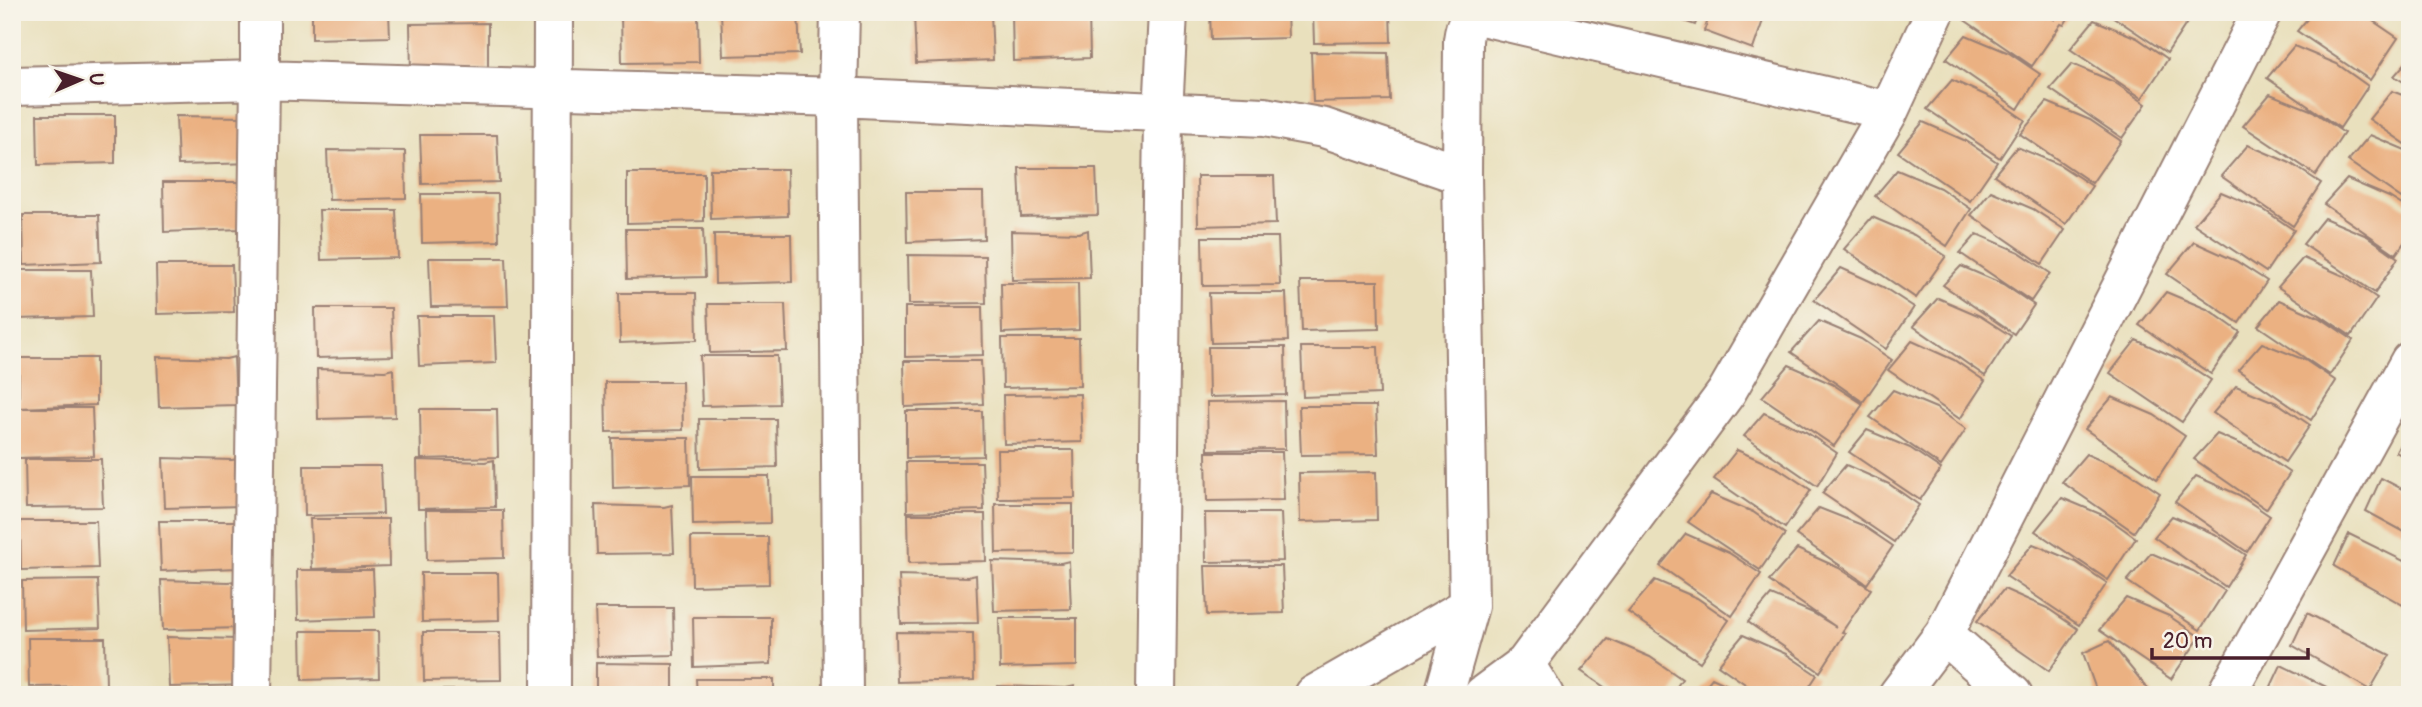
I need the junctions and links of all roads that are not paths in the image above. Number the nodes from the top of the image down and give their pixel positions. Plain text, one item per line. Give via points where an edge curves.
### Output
1 (260, 12) edge
2 (552, 12) edge
3 (839, 12) edge
4 (1168, 12) edge
5 (1935, 12) edge
6 (2262, 12) edge
7 (260, 80) junction
8 (12, 86) edge
9 (552, 89) junction
10 (838, 97) junction
11 (1889, 111) junction
12 (1163, 114) junction
13 (1462, 175) junction
14 (2410, 361) edge
15 (1469, 606) junction
16 (1944, 634) junction
17 (1534, 680) edge
18 (251, 695) edge
19 (551, 695) edge
20 (843, 695) edge
21 (1156, 695) edge
22 (1314, 695) edge
23 (1444, 695) edge
24 (1483, 695) edge
25 (1898, 695) edge
26 (2013, 695) edge
27 (2226, 695) edge

1 - 7 street
2 - 9 street
3 - 10 street
4 - 12 street
5 - 11 street
6 - 16 street
7 - 8 street
7 - 9 street
7 - 18 street
9 - 10 street
9 - 19 street
10 - 12 street
10 - 20 street
11 - 13 street via 1482,16 1465,24 1462,40
11 - 17 street via 1726,393
12 - 13 street via 1264,117 1324,128
12 - 21 street
13 - 15 street
14 - 27 street
15 - 22 street
15 - 23 street
16 - 25 street
16 - 26 street
17 - 24 street

